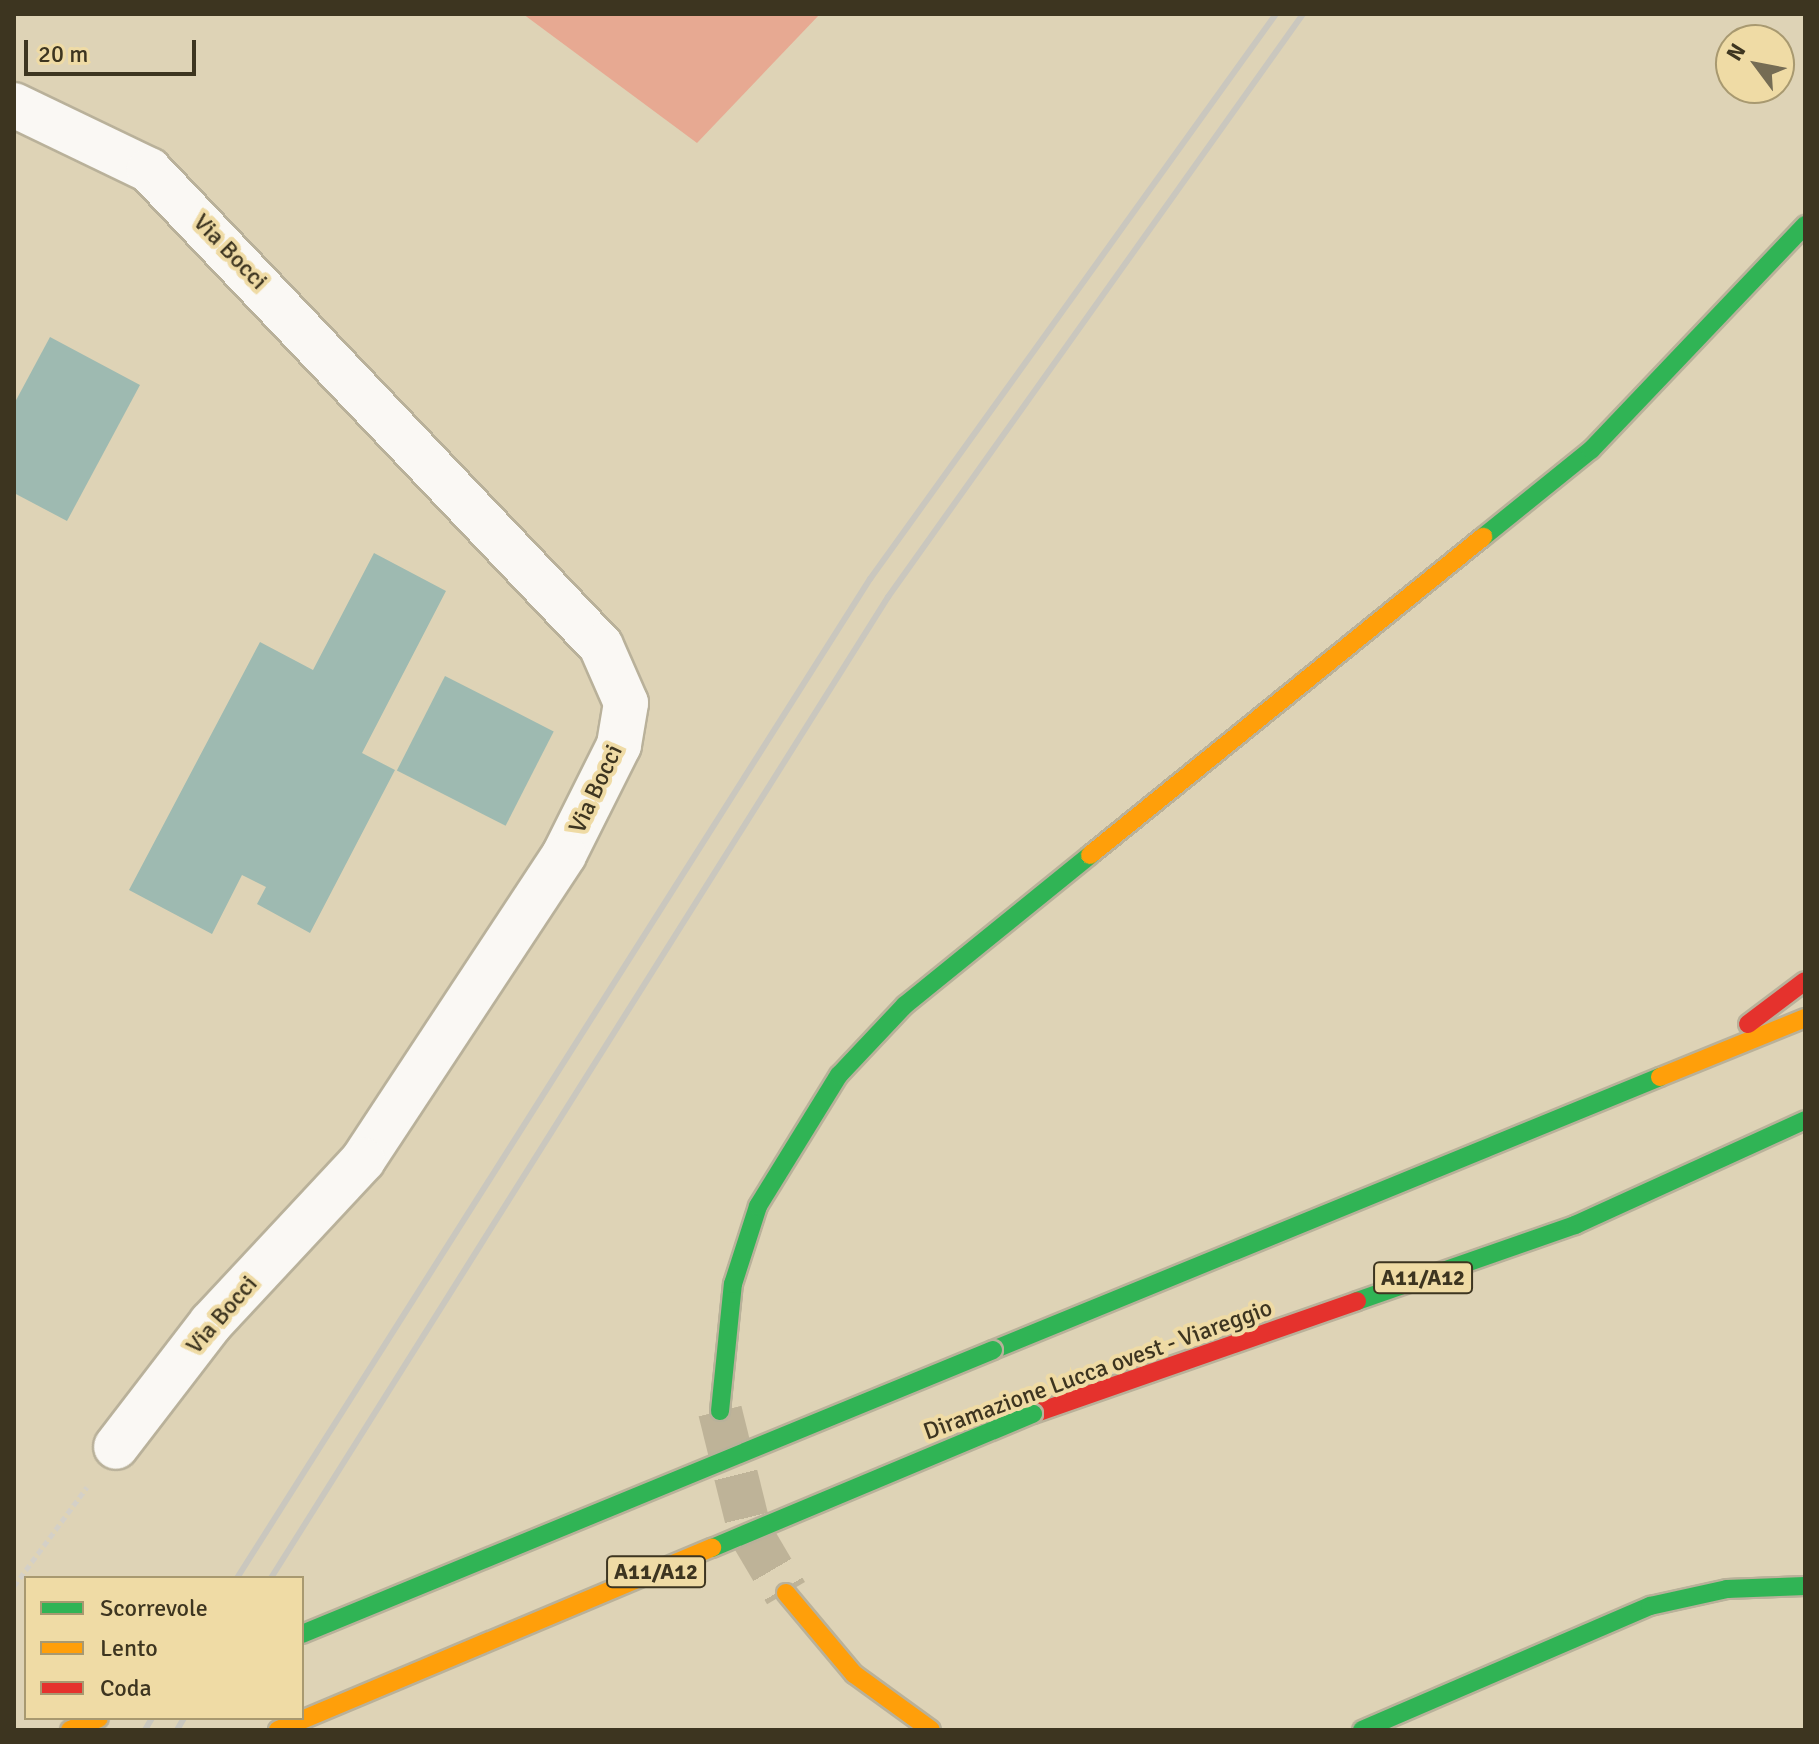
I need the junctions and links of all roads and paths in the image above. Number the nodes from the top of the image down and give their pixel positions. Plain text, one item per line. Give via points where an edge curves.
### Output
1 (14, 105) edge
2 (1805, 225) edge
3 (1805, 981) edge
4 (1805, 1018) edge
5 (1805, 1120) edge
6 (1548, 1129) junction
7 (720, 1411) tunnel mouth
8 (116, 1447) joint
9 (14, 1586) edge
10 (1805, 1586) edge
11 (786, 1593) tunnel mouth
12 (304, 1633) edge
13 (304, 1719) edge
14 (94, 1720) edge
15 (302, 1720) edge
16 (70, 1730) edge
17 (278, 1730) edge
18 (931, 1730) edge
19 (1362, 1730) edge

1 - 8 street, Via Bocci via 149,170 601,646 626,703 619,745 564,855 363,1160 211,1323
2 - 7 highway via 1591,450 905,1005 839,1075 758,1206 733,1284
3 - 6 highway via 1749,1024
4 - 6 highway
5 - 13 highway, Diramazione Lucca ovest - Viareggio / A11/A12, bridge via 1575,1225 1033,1414
6 - 12 highway, bridge
8 - 9 path
10 - 19 highway via 1727,1589 1650,1606
11 - 18 highway via 854,1674
14 - 16 highway
15 - 17 highway, Diramazione Lucca ovest - Viareggio / A11/A12, bridge

